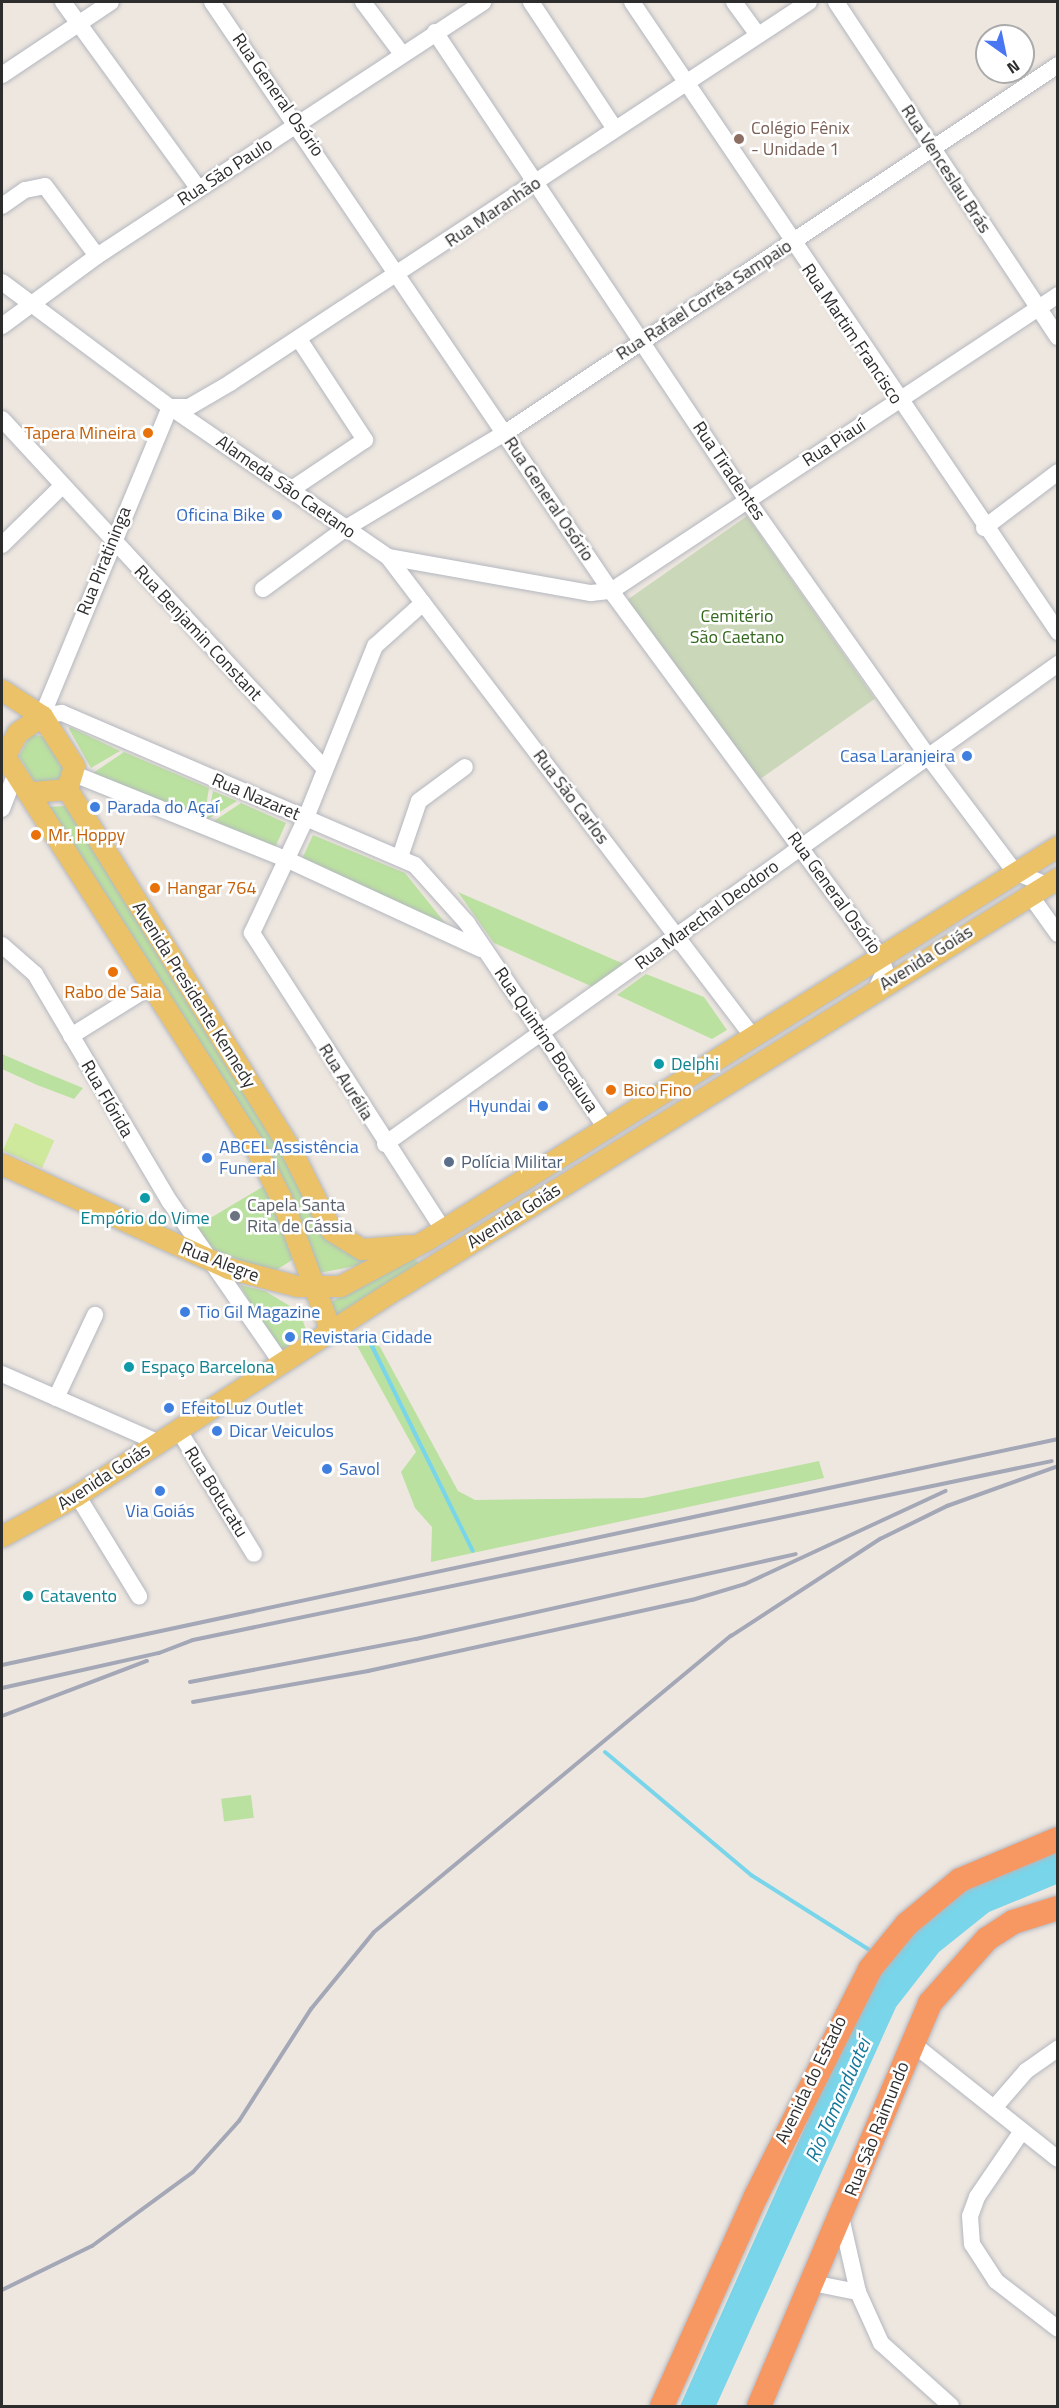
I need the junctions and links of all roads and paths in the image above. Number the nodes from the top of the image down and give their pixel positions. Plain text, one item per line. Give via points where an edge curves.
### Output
1 (63, 2) edge
2 (111, 2) edge
3 (212, 2) edge
4 (363, 2) edge
5 (483, 2) edge
6 (531, 2) edge
7 (632, 2) edge
8 (734, 2) edge
9 (810, 2) edge
10 (836, 2) edge
11 (78, 23) junction
12 (435, 32) junction
13 (758, 35) junction
14 (402, 54) junction
15 (1058, 65) edge
16 (2, 75) edge
17 (685, 84) junction
18 (299, 123) junction
19 (615, 129) junction
20 (932, 149) junction
21 (537, 183) junction
22 (199, 189) junction
23 (2, 206) edge
24 (791, 243) junction
25 (97, 256) junction
26 (399, 275) junction
27 (2, 282) edge
28 (1058, 295) edge
29 (32, 303) junction
30 (1038, 308) junction
31 (2, 326) edge
32 (1058, 337) edge
33 (300, 339) junction
34 (643, 340) junction
35 (897, 402) junction
36 (170, 407) junction
37 (2, 418) edge
38 (505, 433) junction
39 (1058, 472) edge
40 (62, 486) junction
41 (292, 489) junction
42 (747, 500) junction
43 (346, 528) junction
44 (984, 528) junction
45 (111, 541) junction
46 (2, 544) edge
47 (388, 557) junction
48 (263, 589) dead end
49 (610, 591) junction
50 (423, 603) junction
51 (1058, 632) edge
52 (1058, 664) edge
53 (2, 690) edge
54 (42, 716) junction
55 (3, 753) edge
56 (927, 755) junction
57 (323, 767) junction
58 (465, 768) dead end
59 (16, 773) junction
60 (71, 781) junction
61 (32, 792) junction
62 (2, 809) edge
63 (306, 818) junction
64 (800, 846) junction
65 (1058, 846) edge
66 (400, 857) junction
67 (288, 860) junction
68 (1015, 872) junction
69 (1045, 886) edge
70 (455, 908) junction
71 (448, 930) junction
72 (1058, 934) edge
73 (676, 937) junction
74 (2, 945) edge
75 (488, 953) junction
76 (881, 957) junction
77 (153, 985) junction
78 (876, 989) junction
79 (543, 1035) junction
80 (71, 1036) junction
81 (753, 1037) junction
82 (605, 1127) junction
83 (385, 1144) junction
84 (2, 1164) edge
85 (435, 1234) junction
86 (207, 1260) junction
87 (399, 1287) junction
88 (311, 1288) junction
89 (94, 1315) dead end
90 (331, 1332) junction
91 (282, 1364) junction
92 (2, 1374) edge
93 (56, 1398) junction
94 (178, 1430) junction
95 (157, 1442) junction
96 (77, 1495) junction
97 (2, 1536) edge
98 (254, 1554) dead end
99 (139, 1596) dead end
100 (1058, 1839) edge
101 (1058, 1908) edge
102 (912, 2043) junction
103 (1058, 2049) edge
104 (994, 2108) junction
105 (1022, 2131) junction
106 (1058, 2159) edge
107 (841, 2217) junction
108 (812, 2283) junction
109 (858, 2292) junction
110 (1058, 2329) edge
111 (662, 2406) edge
112 (759, 2406) edge
113 (951, 2406) edge

1 - 11 street
2 - 11 street
3 - 18 street, Rua General Osório
4 - 14 street
5 - 12 street, Rua São Paulo
6 - 19 street
7 - 17 street, Rua Martim Francisco
8 - 13 street
9 - 13 street, Rua Maranhão
10 - 20 street, Rua Venceslau Brás
11 - 16 street
11 - 22 street
12 - 14 street, Rua São Paulo
12 - 21 street, Rua Tiradentes
13 - 17 street, Rua Maranhão
14 - 18 street, Rua São Paulo
15 - 20 street, Rua Rafael Corrêa Sampaio
17 - 19 street, Rua Maranhão
17 - 24 street, Rua Martim Francisco
18 - 22 street, Rua São Paulo
18 - 26 street, Rua General Osório
19 - 21 street, Rua Maranhão
20 - 24 street, Rua Rafael Corrêa Sampaio
20 - 30 street, Rua Venceslau Brás
21 - 26 street, Rua Maranhão
21 - 34 street, Rua Tiradentes
22 - 25 street, Rua São Paulo
23 - 25 street via 25,190 45,186
24 - 34 street, Rua Rafael Corrêa Sampaio
24 - 35 street, Rua Martim Francisco
25 - 29 street, Rua São Paulo
26 - 33 street, Rua Maranhão
26 - 38 street, Rua General Osório
27 - 29 street, Alameda São Caetano
28 - 30 street, Rua Piauí
29 - 31 street, Rua São Paulo
29 - 36 street, Alameda São Caetano
30 - 32 street, Rua Venceslau Brás
30 - 35 street, Rua Piauí
33 - 36 street, Rua Maranhão via 189,407
33 - 41 street via 365,440
34 - 38 street, Rua Rafael Corrêa Sampaio
34 - 42 street, Rua Tiradentes
35 - 42 street, Rua Piauí
35 - 44 street, Rua Martim Francisco
36 - 41 street, Alameda São Caetano
36 - 45 street, Rua Piratininga
37 - 40 street, Rua Benjamin Constant
38 - 43 street, Rua Rafael Corrêa Sampaio
38 - 49 street, Rua General Osório
39 - 44 street
40 - 45 street, Rua Benjamin Constant
40 - 46 street
41 - 43 street, Alameda São Caetano
42 - 49 street, Rua Piauí
42 - 56 street, Rua Tiradentes
43 - 47 street, Alameda São Caetano
43 - 48 street, Rua Rafael Corrêa Sampaio
44 - 51 street, Rua Martim Francisco
45 - 54 street, Rua Piratininga
45 - 57 street, Rua Benjamin Constant
47 - 49 street, Alameda São Caetano via 591,593
47 - 50 street, Rua São Carlos
49 - 64 street, Rua General Osório
50 - 57 street via 375,646
50 - 73 street, Rua São Carlos
52 - 56 street, Rua Marechal Deodoro
53 - 54 main road, Avenida Presidente Kennedy
54 - 55 main road via 18,732
54 - 60 main road, Avenida Presidente Kennedy via 71,758
54 - 63 street, Rua Nazaret via 62,712
55 - 59 main road, Avenida Presidente Kennedy
56 - 64 street, Rua Marechal Deodoro
56 - 68 street, Rua Tiradentes
57 - 63 street
58 - 66 street via 419,801
59 - 61 main road, Avenida Presidente Kennedy
59 - 62 street
60 - 61 main road
60 - 67 street
60 - 85 main road, Avenida Presidente Kennedy via 292,1152 331,1230 362,1249
61 - 77 main road, Avenida Presidente Kennedy
63 - 66 street, Rua Nazaret
63 - 67 street
64 - 73 street, Rua Marechal Deodoro
64 - 76 street, Rua General Osório
65 - 68 main road, Avenida Goiás
66 - 70 street, Rua Nazaret via 423,870
67 - 71 street
67 - 83 street, Rua Aurélia via 252,933
68 - 69 street
68 - 76 main road, Avenida Goiás
69 - 72 street
69 - 78 main road, Avenida Goiás
70 - 71 street
70 - 75 street, Rua Quintino Bocaiuva
71 - 75 street, Rua Quintino Bocaiuva
73 - 79 street, Rua Marechal Deodoro
73 - 81 street, Rua São Carlos
74 - 80 street, Rua Flórida via 34,974
75 - 79 street, Rua Quintino Bocaiuva
76 - 78 street, Rua General Osório via 885,970
76 - 81 main road, Avenida Goiás
77 - 80 street
77 - 88 main road, Avenida Presidente Kennedy via 266,1167 293,1228
78 - 87 main road, Avenida Goiás
79 - 82 street, Rua Quintino Bocaiuva
79 - 83 street, Rua Marechal Deodoro
80 - 86 street, Rua Flórida
81 - 82 main road, Avenida Goiás
82 - 85 main road, Avenida Goiás
83 - 85 street, Rua Aurélia
84 - 86 main road, Rua Alegre
85 - 87 main road via 449,1248
85 - 88 main road, Avenida Goiás via 357,1280
86 - 88 main road, Rua Alegre
86 - 91 street, Rua Flórida
87 - 90 main road, Avenida Goiás
88 - 90 main road, Avenida Presidente Kennedy
89 - 93 street
90 - 91 main road, Avenida Goiás
91 - 94 main road, Avenida Goiás
92 - 93 street
93 - 95 street
94 - 95 main road, Avenida Goiás
94 - 98 street, Rua Botucatu
95 - 96 main road, Avenida Goiás
96 - 97 main road, Avenida Goiás
96 - 99 street
100 - 111 highway, Avenida do Estado via 960,1880 907,1924 870,1969 771,2165
101 - 102 highway, Rua São Raimundo via 1013,1922 967,1956 930,2003
102 - 104 street
102 - 107 highway, Rua São Raimundo
103 - 104 street via 1026,2071
104 - 105 street
105 - 106 street
105 - 110 street via 977,2197 970,2216 972,2244 996,2282
107 - 108 highway, Rua São Raimundo
107 - 109 street
108 - 109 street
108 - 112 highway, Rua São Raimundo
109 - 113 street via 881,2343

